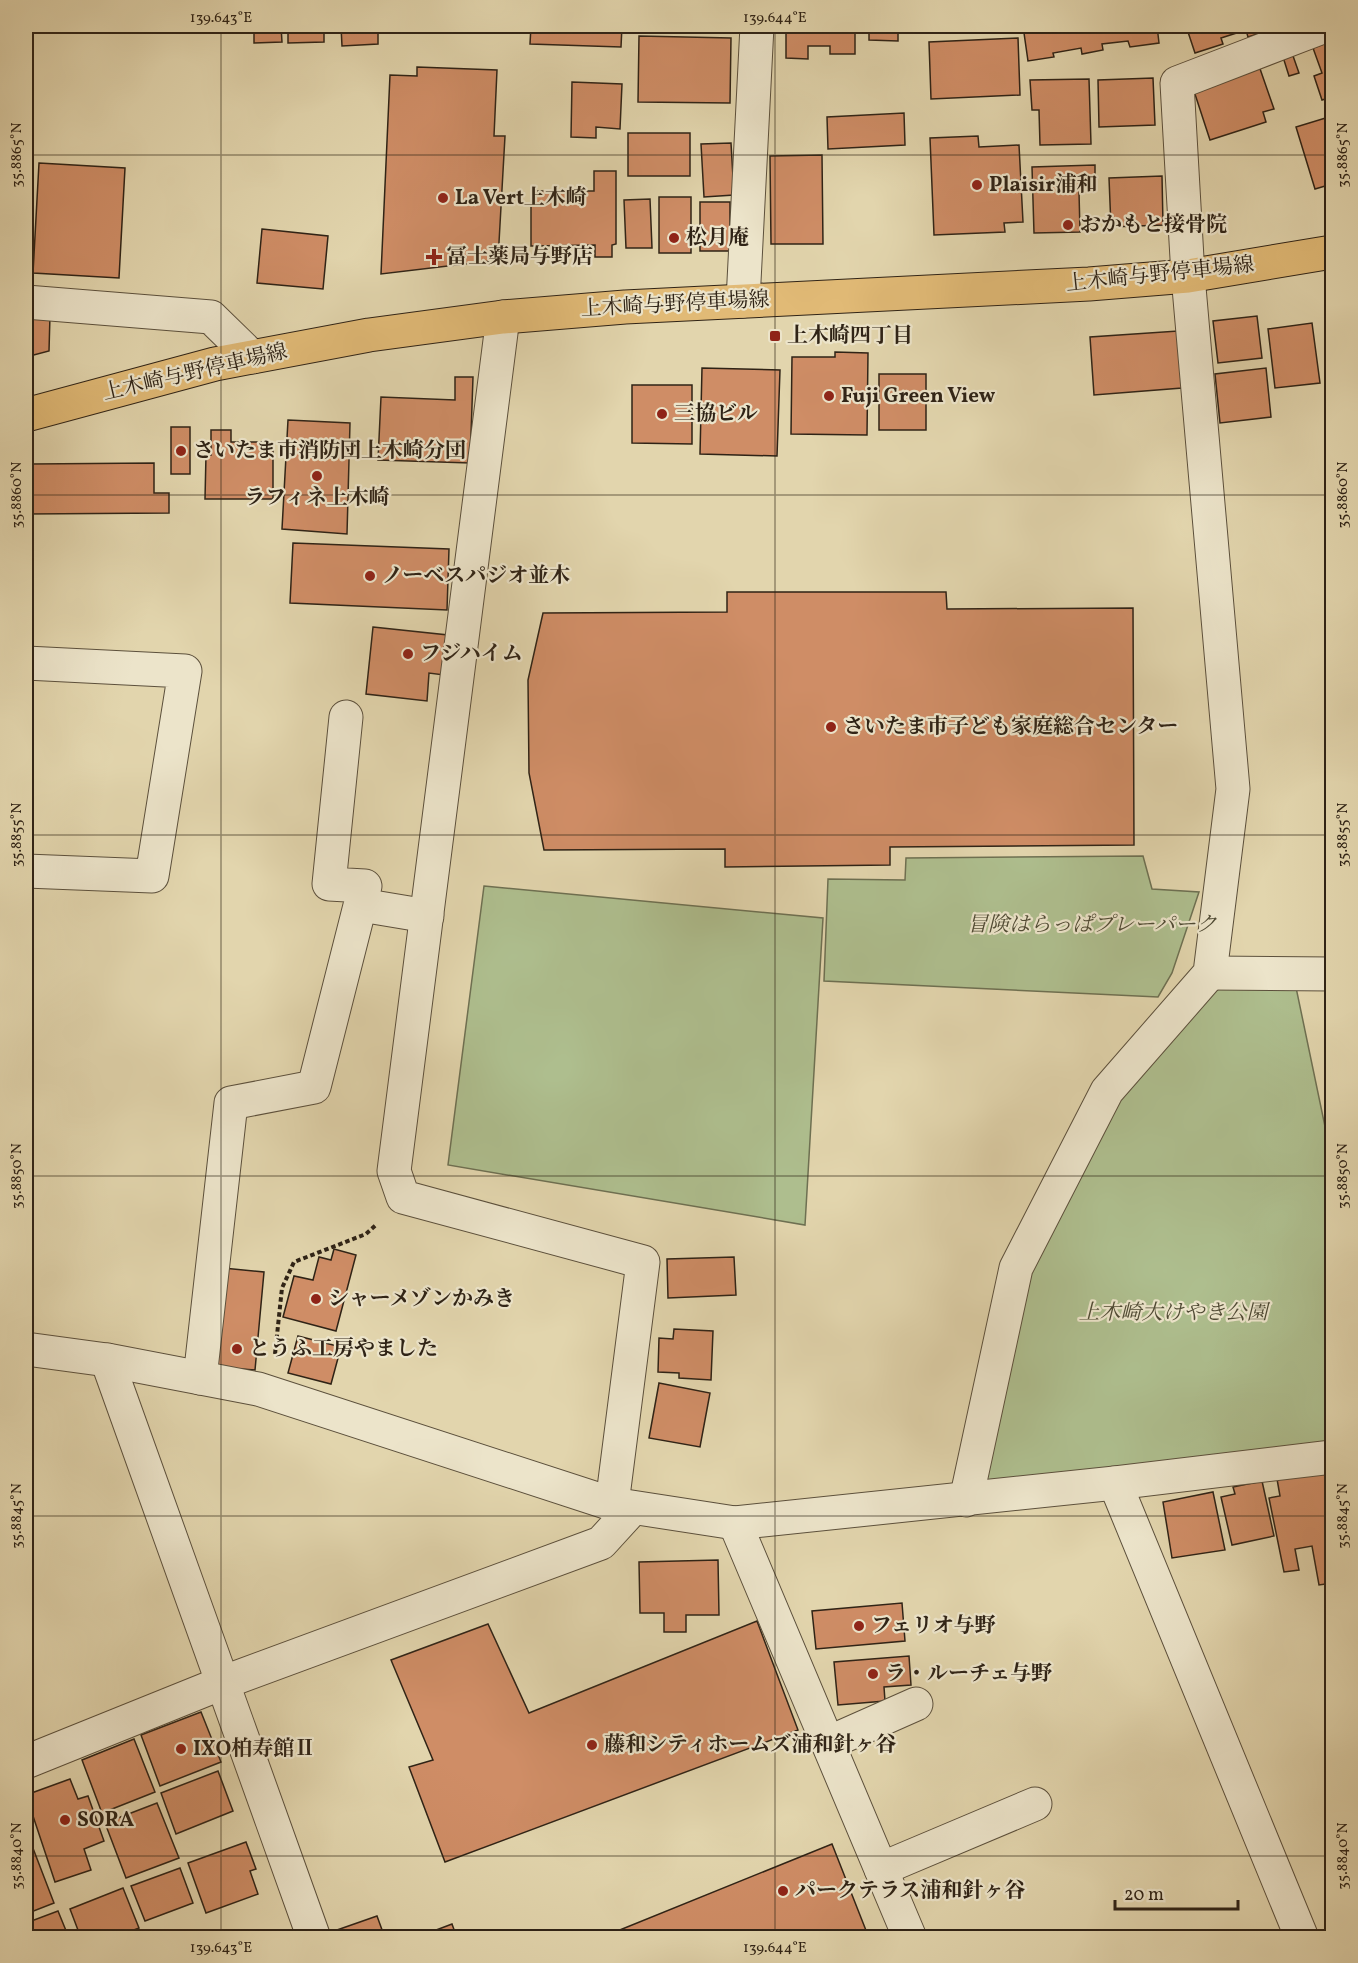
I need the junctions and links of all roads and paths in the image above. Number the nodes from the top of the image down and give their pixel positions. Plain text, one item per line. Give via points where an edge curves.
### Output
1 (757, 26) edge
2 (1324, 26) edge
3 (1332, 252) edge
4 (1188, 276) junction
5 (744, 301) junction
6 (26, 302) edge
7 (503, 317) junction
8 (252, 357) junction
9 (26, 415) edge
10 (26, 663) edge
11 (346, 717) dead end
12 (26, 872) edge
13 (361, 905) junction
14 (427, 916) junction
15 (1210, 973) junction
16 (1332, 974) edge
17 (403, 1197) junction
18 (26, 1348) edge
19 (107, 1360) junction
20 (200, 1378) junction
21 (270, 1394) junction
22 (1332, 1457) edge
23 (1115, 1483) junction
24 (966, 1500) junction
25 (622, 1506) junction
26 (735, 1523) junction
27 (222, 1683) junction
28 (916, 1704) dead end
29 (828, 1743) junction
30 (26, 1761) edge
31 (1035, 1804) dead end
32 (881, 1869) junction
33 (314, 1938) edge
34 (910, 1938) edge
35 (1302, 1938) edge

1 - 5 street
2 - 4 street via 1177,83
3 - 4 main road, 上木崎与野停車場線
4 - 5 main road, 上木崎与野停車場線
4 - 15 street via 1233,789
5 - 7 main road, 上木崎与野停車場線
6 - 8 street via 211,317
7 - 8 main road, 上木崎与野停車場線 via 369,335
7 - 14 street
8 - 9 main road, 上木崎与野停車場線
10 - 12 street via 185,670 152,876
11 - 13 street via 329,884 365,886
13 - 14 street
13 - 20 street via 314,1087 231,1104
14 - 17 street via 394,1171
15 - 16 street
15 - 24 street via 1107,1090 1016,1268
17 - 21 path via 366,1234 294,1262 282,1288
17 - 25 street via 643,1262
18 - 19 street
19 - 20 street
19 - 27 street
20 - 21 street
21 - 25 street
22 - 23 street
23 - 24 street
23 - 35 street
24 - 26 street
25 - 26 street
25 - 27 street via 601,1542
26 - 29 street
27 - 30 street
27 - 33 street
28 - 29 street
29 - 32 street
31 - 32 street
32 - 34 street

